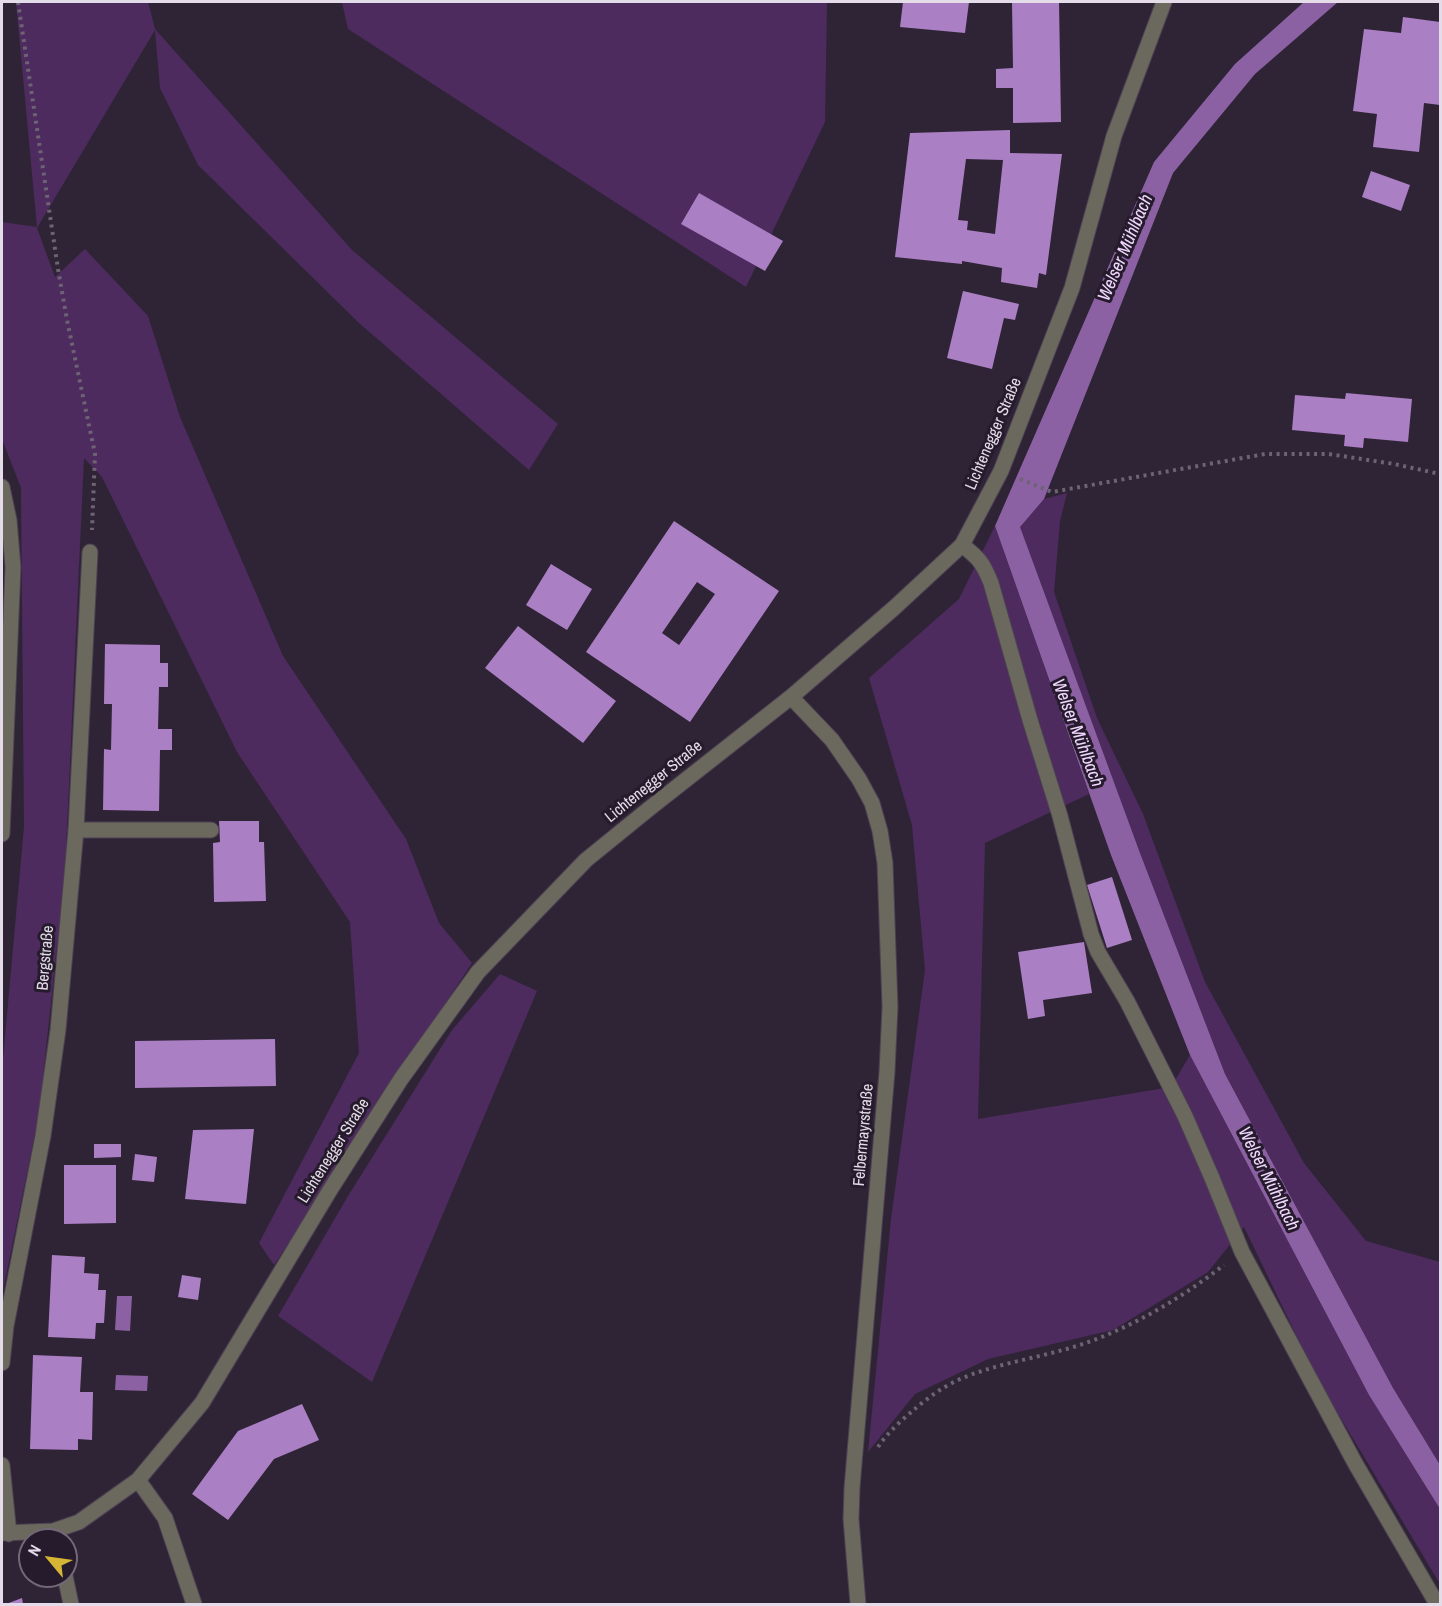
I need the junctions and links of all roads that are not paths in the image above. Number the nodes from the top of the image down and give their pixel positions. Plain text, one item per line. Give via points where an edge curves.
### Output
1 (1164, 2) edge
2 (2, 487) edge
3 (962, 544) junction
4 (90, 552) road end
5 (791, 697) junction
6 (76, 830) junction
7 (211, 830) dead end
8 (2, 834) edge
9 (2, 1363) edge
10 (2, 1465) edge
11 (138, 1480) junction
12 (67, 1528) edge
13 (5, 1534) edge
14 (67, 1588) edge
15 (71, 1605) edge
16 (194, 1605) edge
17 (858, 1605) edge
18 (1437, 1605) edge

1 - 3 street, Lichtenegger Straße via 1114,136 1072,288 1001,471
2 - 8 street via 13,567
3 - 5 street, Lichtenegger Straße
3 - 18 street via 984,565 991,583 1098,952 1161,1067 1242,1252 1355,1463
4 - 6 street, Bergstraße
5 - 11 street, Lichtenegger Straße via 586,860 478,972 401,1079 202,1403
5 - 17 street, Felbermayrstraße via 832,741 859,779 872,803 885,863 891,1007 852,1488
6 - 7 street
6 - 9 street, Bergstraße via 58,1030
10 - 13 street
11 - 12 street, Lichtenegger Straße
11 - 16 street via 165,1518
14 - 15 street

